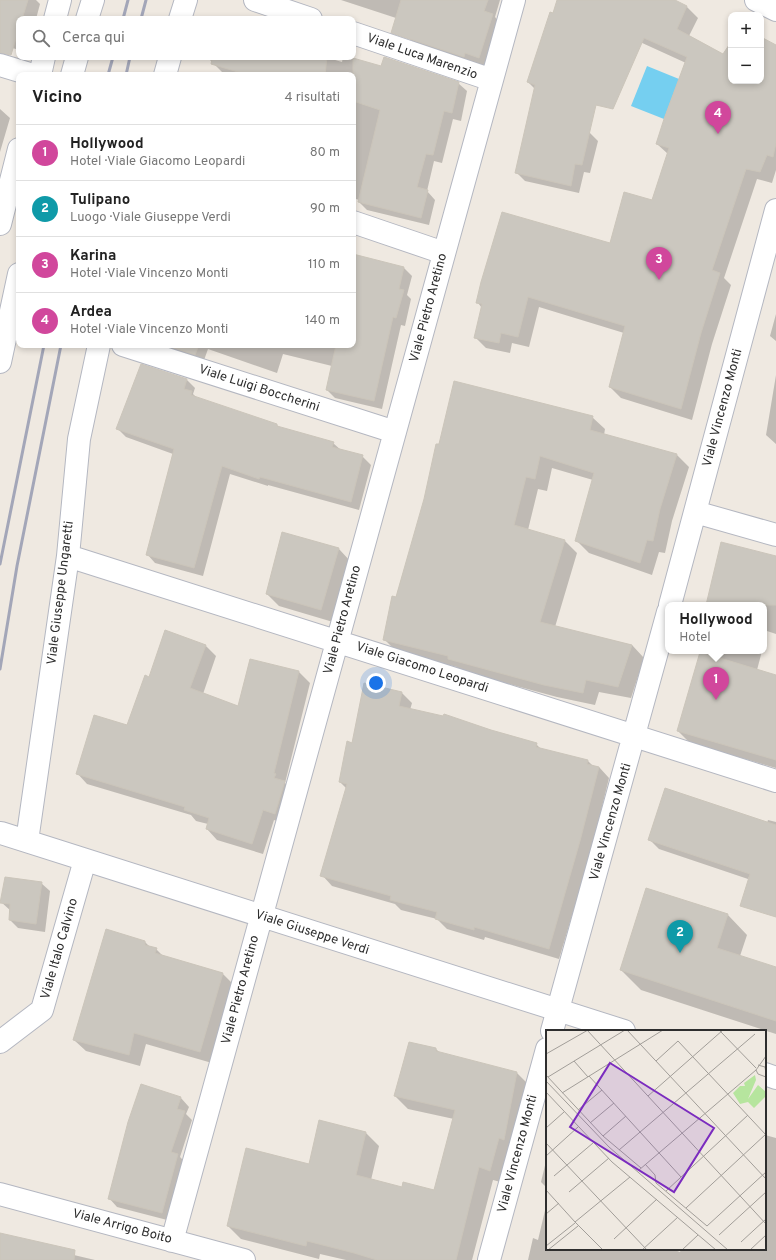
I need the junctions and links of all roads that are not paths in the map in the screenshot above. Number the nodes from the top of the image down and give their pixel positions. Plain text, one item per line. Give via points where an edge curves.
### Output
1 (60, 0) edge
2 (93, 0) edge
3 (186, 0) edge
4 (255, 0) edge
5 (514, 0) edge
6 (756, 0) edge
7 (776, 10) edge
8 (56, 16) edge
9 (88, 16) edge
10 (181, 16) edge
11 (302, 16) edge
12 (356, 34) edge
13 (43, 60) edge
14 (76, 60) edge
15 (169, 60) edge
16 (0, 66) edge
17 (22, 72) edge
18 (41, 72) edge
19 (73, 72) edge
20 (166, 72) edge
21 (492, 80) junction
22 (16, 161) edge
23 (776, 210) edge
24 (356, 223) edge
25 (0, 224) edge
26 (444, 253) junction
27 (16, 288) edge
28 (98, 348) edge
29 (132, 348) edge
30 (0, 362) edge
31 (395, 432) junction
32 (695, 512) junction
33 (776, 535) edge
34 (68, 556) junction
35 (671, 602) edge
36 (665, 623) edge
37 (337, 641) junction
38 (635, 736) junction
39 (776, 781) edge
40 (1, 833) dead end
41 (27, 841) junction
42 (85, 860) junction
43 (261, 916) junction
44 (555, 1021) edge
45 (617, 1030) edge
46 (0, 1042) edge
47 (546, 1053) edge
48 (766, 1074) edge
49 (776, 1078) edge
50 (0, 1194) edge
51 (172, 1241) junction
52 (244, 1260) edge
53 (489, 1260) edge

1 - 8 street
2 - 9 street
3 - 10 street
4 - 11 street
5 - 21 street, Viale Pietro Aretino
6 - 7 street
12 - 21 street, Viale Luca Marenzio
13 - 18 street
14 - 19 street
15 - 20 street
16 - 17 street
21 - 26 street, Viale Pietro Aretino
22 - 25 street
23 - 32 street, Viale Vincenzo Monti
24 - 26 street
26 - 31 street, Viale Pietro Aretino
27 - 30 street
28 - 34 street, Viale Giuseppe Ungaretti via 79,439
29 - 31 street, Viale Luigi Boccherini
31 - 37 street, Viale Pietro Aretino
32 - 33 street
32 - 35 street, Viale Vincenzo Monti
34 - 37 street, Viale Giacomo Leopardi
34 - 41 street, Viale Giuseppe Ungaretti
36 - 38 street, Viale Vincenzo Monti
37 - 38 street, Viale Giacomo Leopardi
37 - 43 street, Viale Pietro Aretino
38 - 39 street, Viale Giacomo Leopardi
38 - 44 street, Viale Vincenzo Monti
40 - 41 street, Viale Giuseppe Verdi
41 - 42 street, Viale Giuseppe Verdi
42 - 43 street, Viale Giuseppe Verdi
42 - 46 street, Viale Italo Calvino via 42,1010
43 - 44 street, Viale Giuseppe Verdi
43 - 51 street, Viale Pietro Aretino
44 - 45 street, Viale Giuseppe Verdi
47 - 53 street, Viale Vincenzo Monti
48 - 49 street
50 - 51 street, Viale Arrigo Boito
51 - 52 street, Viale Arrigo Boito

